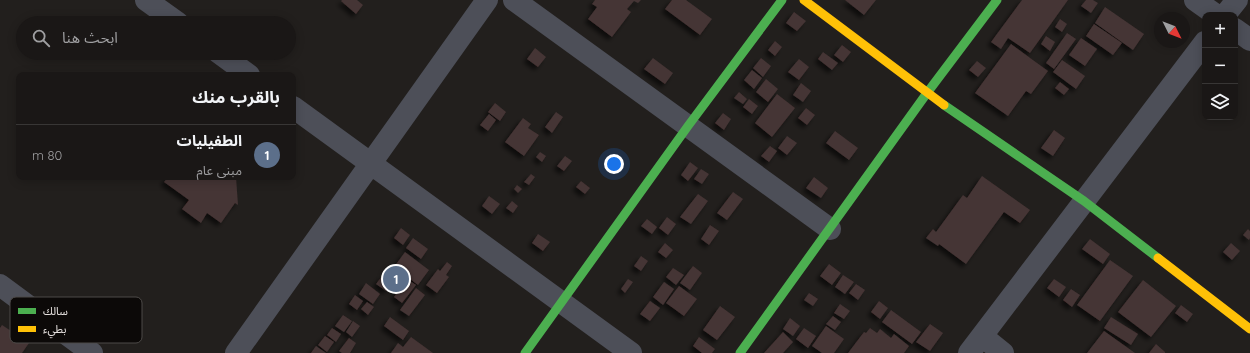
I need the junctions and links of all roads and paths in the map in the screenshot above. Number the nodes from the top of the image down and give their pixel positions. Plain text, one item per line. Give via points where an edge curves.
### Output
1 (146, 0) edge
2 (487, 0) edge
3 (514, 0) edge
4 (782, 0) edge
5 (804, 0) edge
6 (996, 0) edge
7 (1196, 0) edge
8 (1237, 0) edge
9 (1212, 12) edge
10 (1227, 12) edge
11 (168, 16) edge
12 (1238, 31) edge
13 (1250, 40) edge
14 (1202, 46) edge
15 (229, 60) edge
16 (245, 72) edge
17 (927, 93) junction
18 (296, 109) edge
19 (688, 126) junction
20 (371, 164) junction
21 (1084, 201) junction
22 (830, 229) junction
23 (0, 286) edge
24 (15, 297) edge
25 (561, 302) junction
26 (1250, 329) edge
27 (78, 343) edge
28 (975, 345) edge
29 (242, 351) edge
30 (92, 353) edge
31 (525, 353) edge
32 (631, 353) edge
33 (740, 353) edge
34 (1003, 353) edge

1 - 11 street
2 - 20 street
3 - 19 street
4 - 19 street
5 - 17 street
6 - 17 street
7 - 9 street
8 - 10 street
12 - 13 street
14 - 21 street
15 - 16 street
17 - 21 street
17 - 22 street
18 - 20 street
19 - 22 street
19 - 25 street
20 - 25 street
20 - 29 street
21 - 26 street
21 - 28 street
22 - 33 street
23 - 24 street
25 - 31 street
25 - 32 street
27 - 30 street
28 - 34 street

